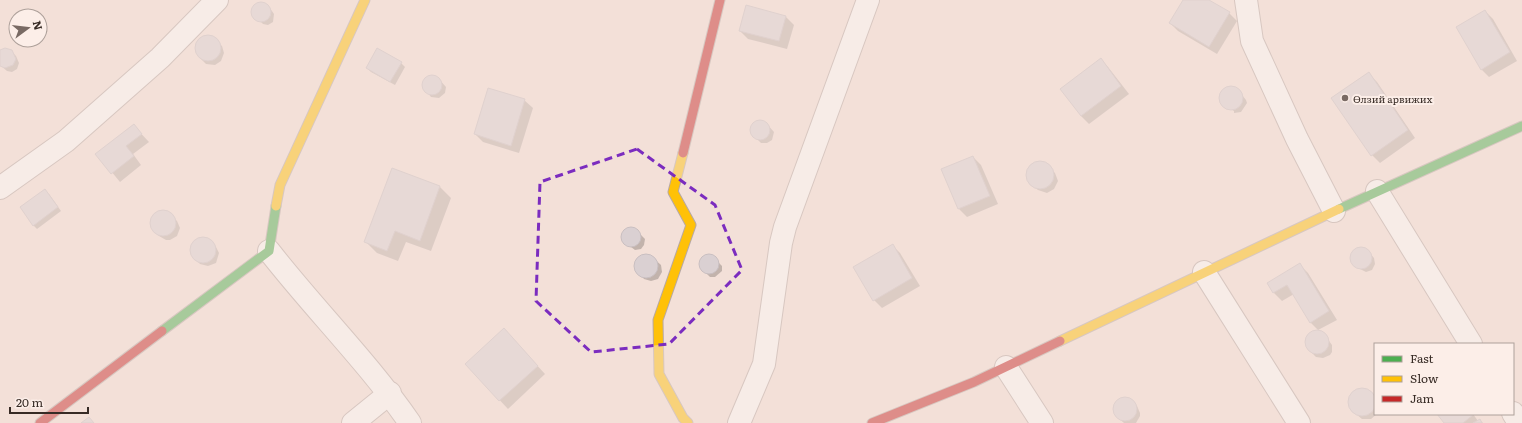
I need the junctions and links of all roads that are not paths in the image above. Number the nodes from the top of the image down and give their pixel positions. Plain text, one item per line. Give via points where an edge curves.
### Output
1 (217, 0) edge
2 (365, 0) edge
3 (720, 0) edge
4 (868, 0) edge
5 (1246, 0) edge
6 (1522, 126) edge
7 (0, 188) edge
8 (1377, 191) junction
9 (1334, 211) junction
10 (269, 252) junction
11 (1204, 272) junction
12 (1470, 343) edge
13 (1006, 367) junction
14 (390, 393) junction
15 (40, 423) edge
16 (353, 423) edge
17 (410, 423) edge
18 (688, 423) edge
19 (739, 423) edge
20 (872, 423) edge
21 (1042, 423) edge
22 (1299, 423) edge

1 - 7 street via 160,58 66,141
2 - 10 street via 280,185
3 - 18 street via 673,192 691,225 658,320 659,374
4 - 19 street via 781,243 764,364
5 - 9 street via 1252,41 1297,140
6 - 8 street
8 - 9 street
8 - 12 street
9 - 11 street
10 - 14 street
10 - 15 street
11 - 13 street
11 - 22 street
13 - 20 street
13 - 21 street
14 - 16 street
14 - 17 street

